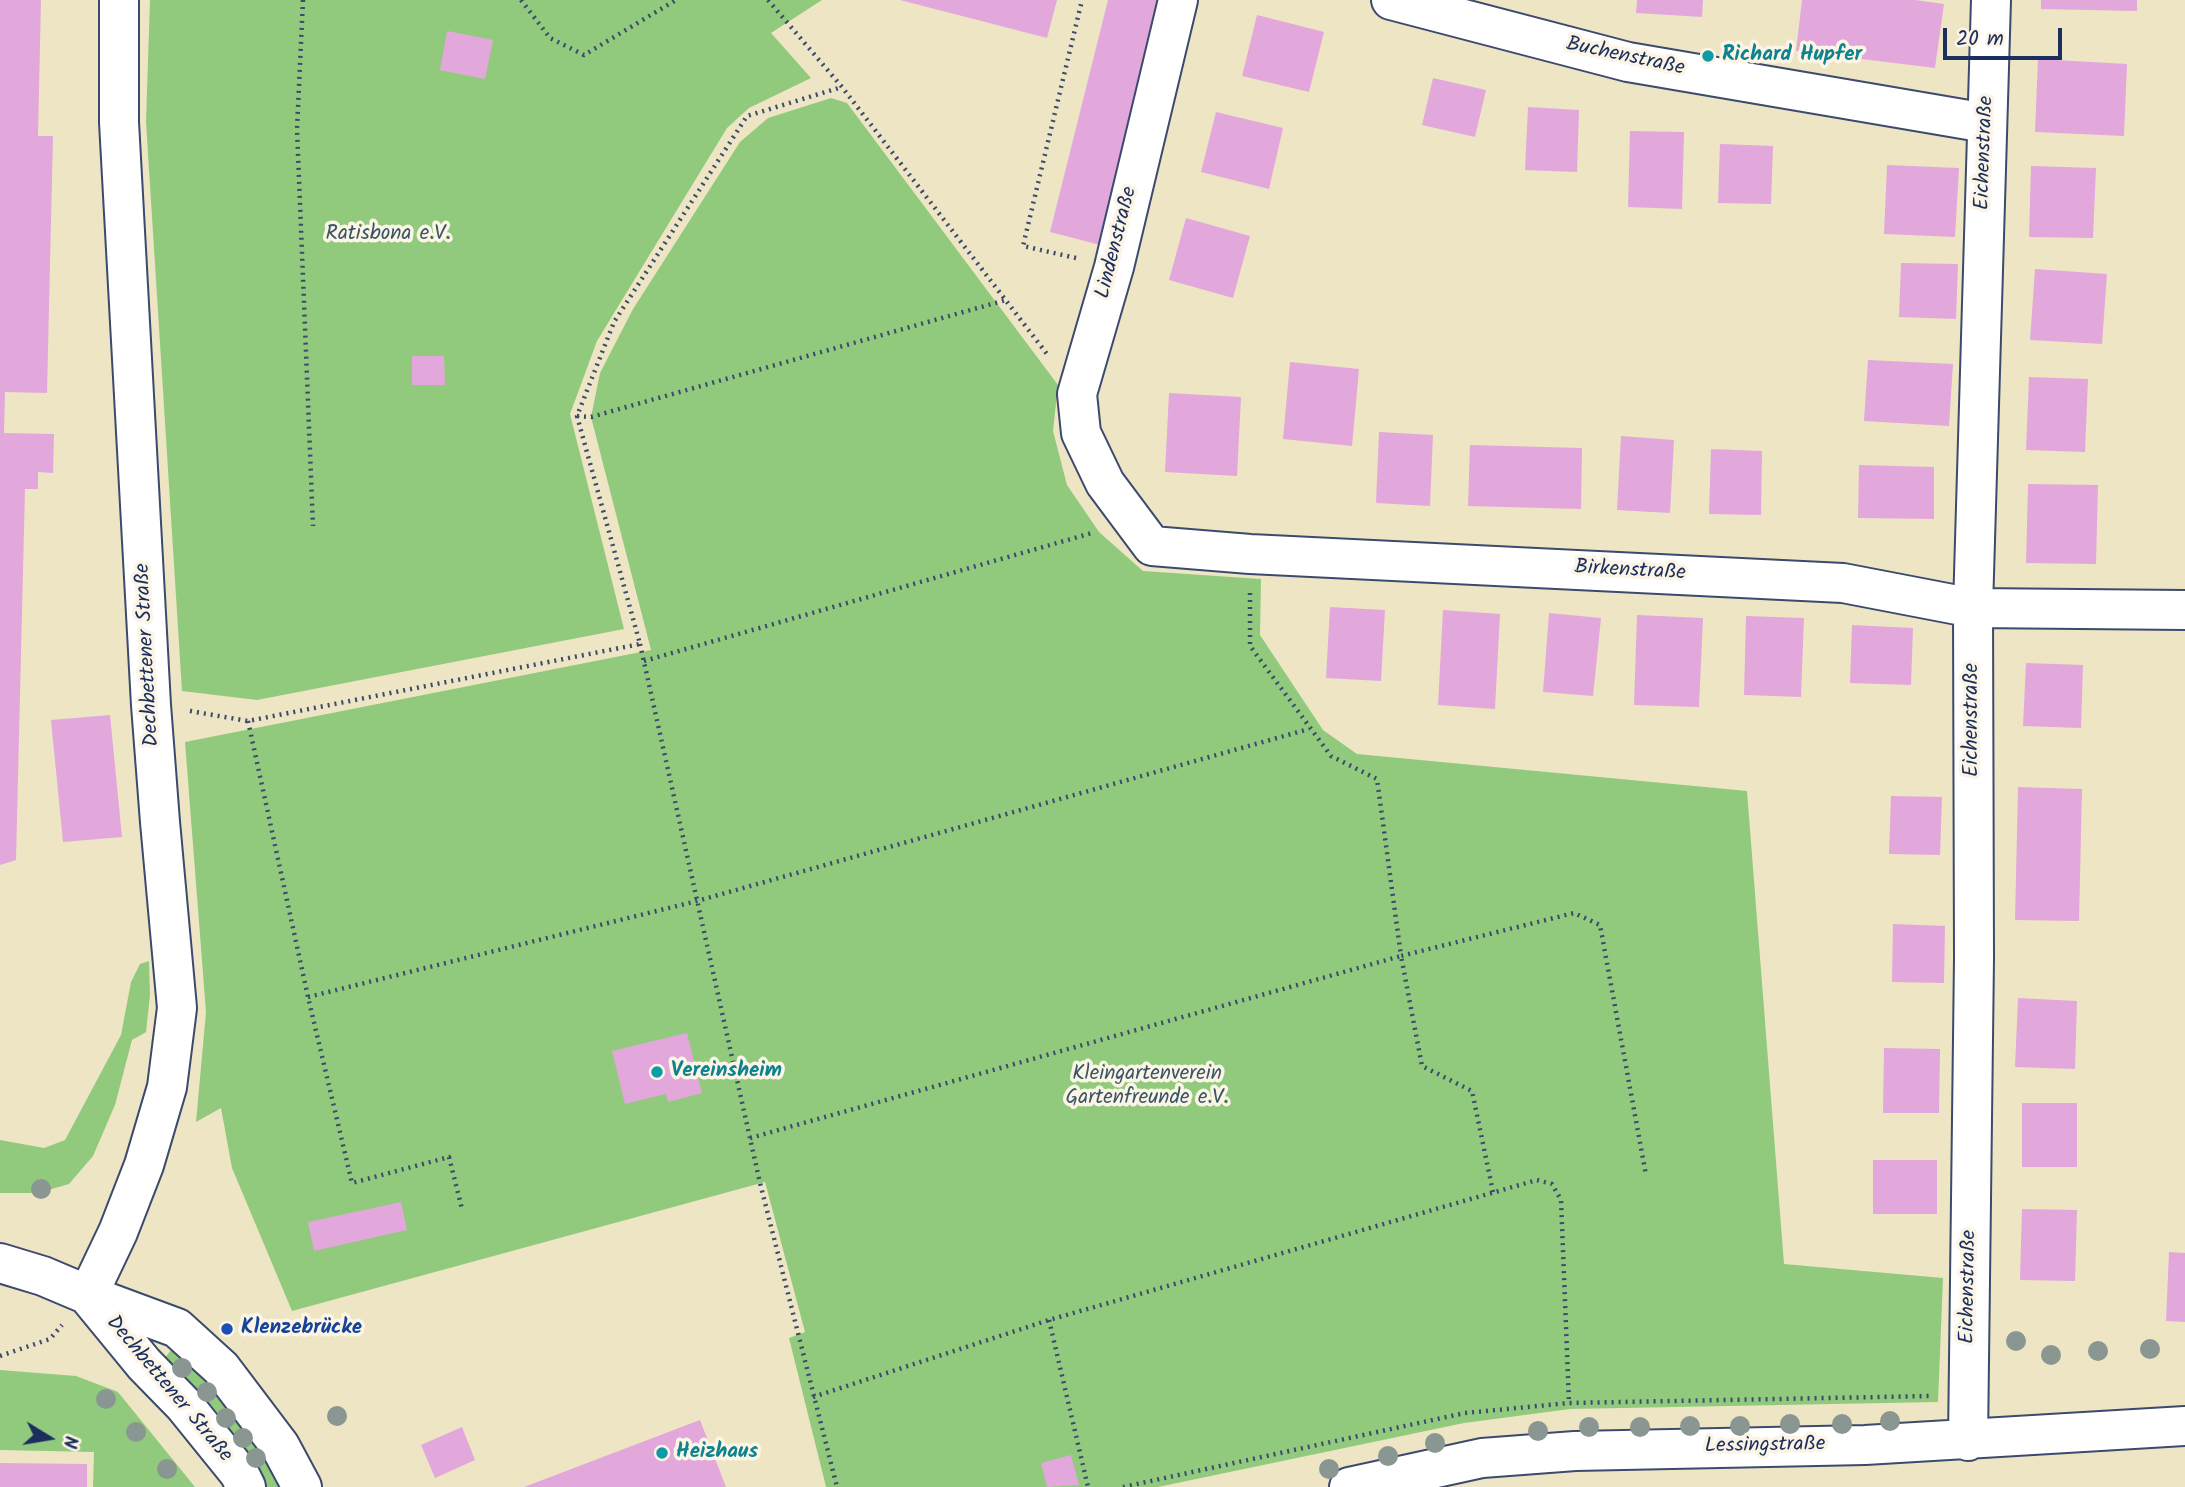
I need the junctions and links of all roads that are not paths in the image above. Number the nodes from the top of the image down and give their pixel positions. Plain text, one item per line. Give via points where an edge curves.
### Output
1 (119, 0) edge
2 (1178, 0) edge
3 (1391, 0) edge
4 (1991, 0) edge
5 (1986, 123) junction
6 (1105, 483) joint
7 (1973, 608) junction
8 (2185, 610) edge
9 (0, 1263) edge
10 (88, 1295) junction
11 (2185, 1426) edge
12 (1968, 1441) junction
13 (1436, 1477) edge
14 (246, 1487) edge
15 (302, 1487) edge
16 (1349, 1487) edge

1 - 10 street, Dechbettener Straße via 119,122 152,705 177,1008 167,1087 144,1164
2 - 6 street, Lindenstraße via 1114,267 1077,394 1081,433
3 - 5 street, Buchenstraße via 1628,62
4 - 5 street, Eichenstraße
5 - 7 street, Eichenstraße
6 - 7 street, Birkenstraße via 1152,546 1843,583
7 - 8 street, Birkenstraße
7 - 12 street, Eichenstraße
9 - 10 street
10 - 14 street, Dechbettener Straße via 184,1405
10 - 15 street, Dechbettener Straße via 177,1328 220,1368 280,1446
11 - 12 street, Lessingstraße
12 - 13 street, Lessingstraße via 1575,1451 1482,1458
13 - 16 street, Lessingstraße

